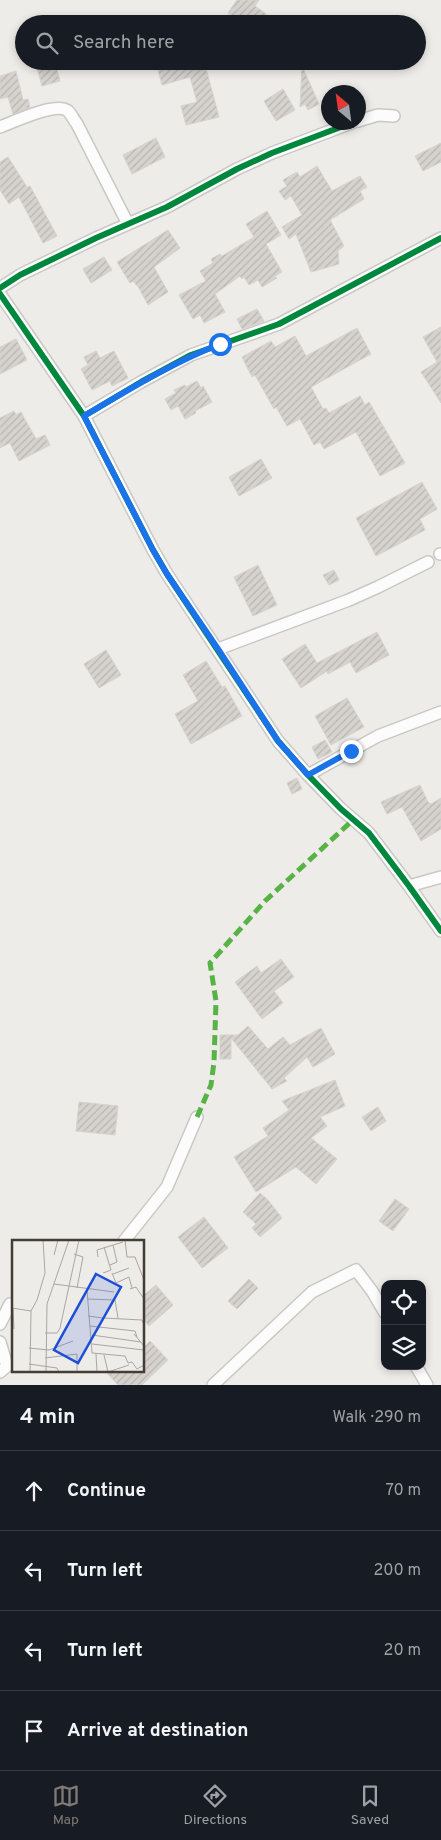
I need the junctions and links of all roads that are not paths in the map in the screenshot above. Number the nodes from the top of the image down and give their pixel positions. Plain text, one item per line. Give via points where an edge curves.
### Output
1 (394, 116) dead end
2 (366, 119) edge
3 (0, 127) edge
4 (333, 130) edge
5 (128, 224) junction
6 (441, 238) edge
7 (0, 288) edge
8 (0, 294) edge
9 (84, 416) junction
10 (428, 562) dead end
11 (218, 649) junction
12 (441, 712) edge
13 (308, 775) junction
14 (441, 877) edge
15 (409, 886) junction
16 (441, 932) edge
17 (197, 1117) dead end
18 (125, 1240) edge
19 (12, 1304) edge
20 (381, 1306) edge
21 (0, 1324) edge
22 (0, 1342) edge
23 (418, 1370) edge
24 (0, 1372) edge
25 (213, 1385) edge
26 (427, 1385) edge

1 - 2 street
3 - 5 street via 45,110 62,108 68,111
4 - 5 street via 237,169
5 - 7 street via 20,275
6 - 9 street via 279,324 191,355
8 - 9 street
9 - 11 street via 153,550
10 - 11 street via 378,588
11 - 13 street via 278,741
12 - 13 street via 378,736
13 - 15 street via 369,833
14 - 15 street
15 - 16 street
17 - 18 street via 167,1187
19 - 21 street
20 - 25 street via 356,1270 312,1292
22 - 24 street via 7,1366
23 - 26 street

